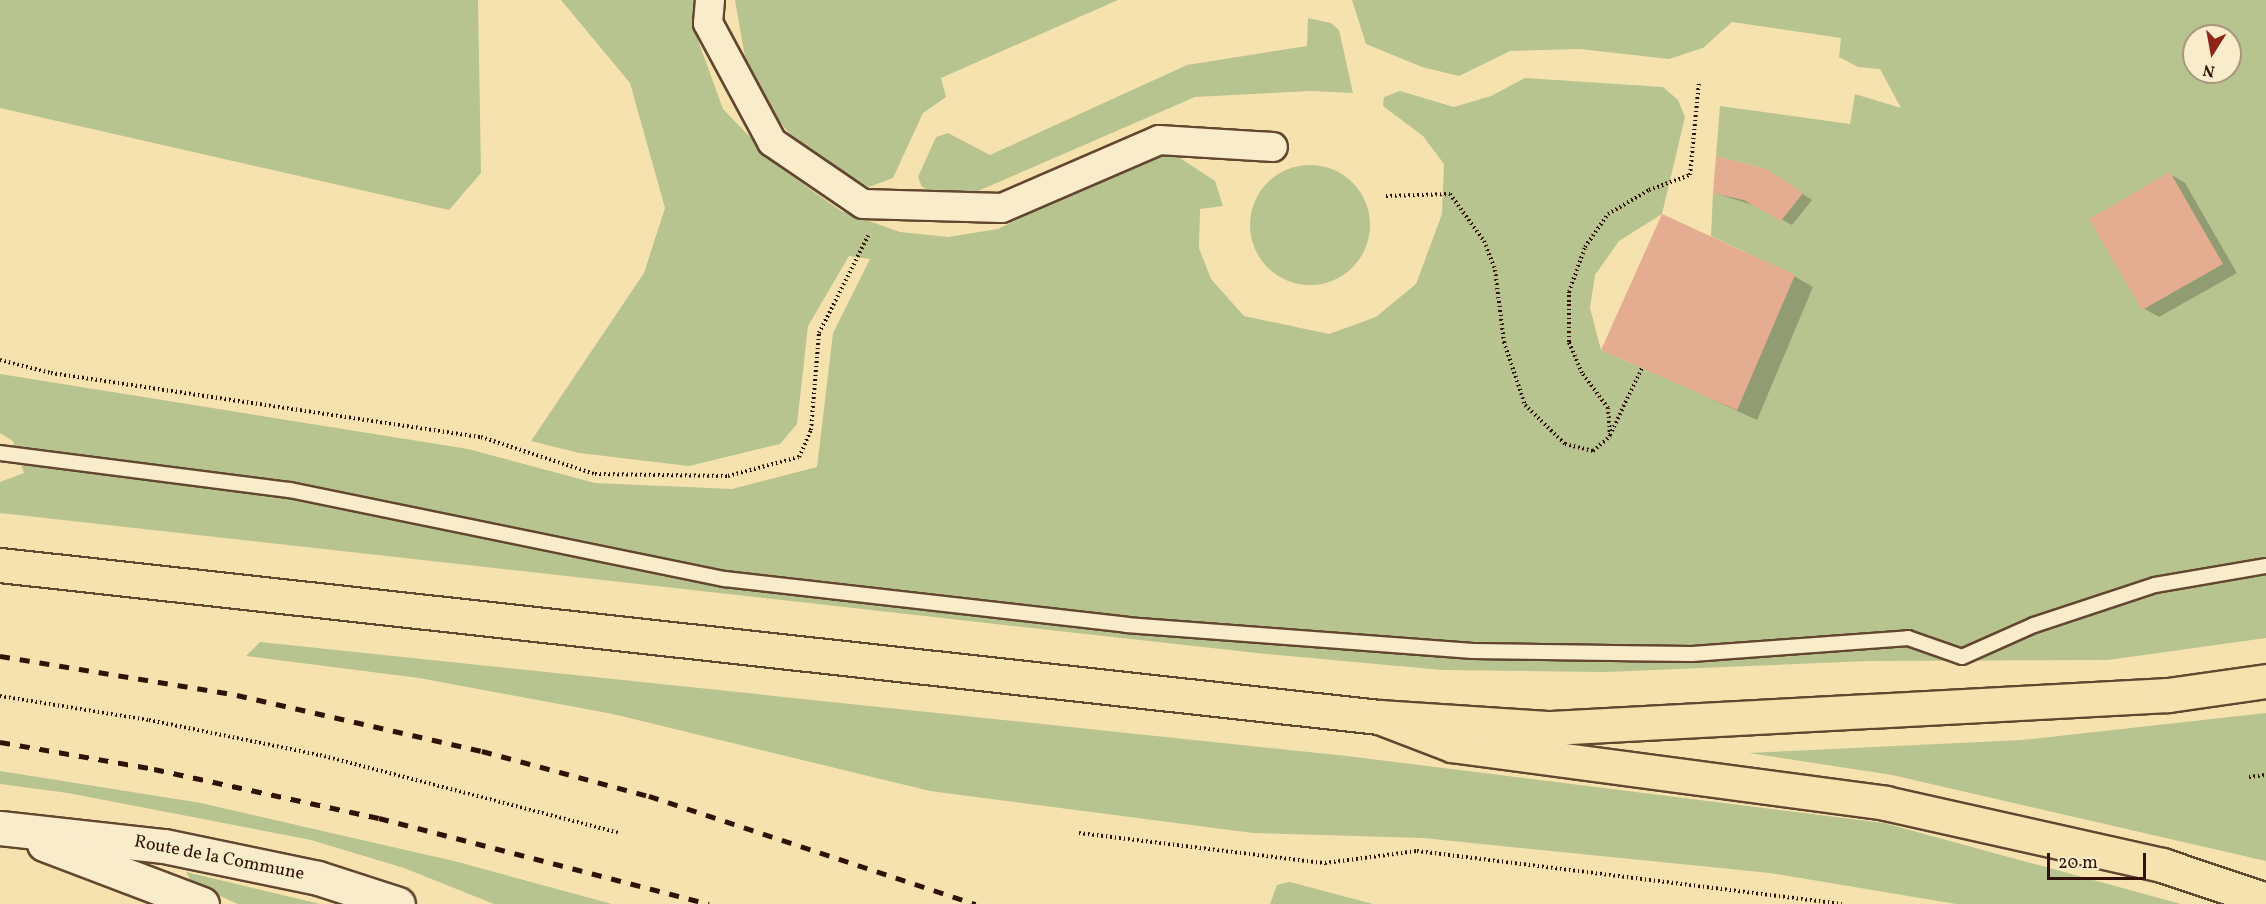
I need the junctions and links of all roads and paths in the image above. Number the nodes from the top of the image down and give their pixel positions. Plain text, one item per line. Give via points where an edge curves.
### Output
1 (710, 0) edge
2 (1700, 81) dead end
3 (1273, 147) dead end
4 (1386, 196) dead end
5 (885, 204) junction
6 (0, 360) edge
7 (1642, 368) dead end
8 (1610, 436) junction
9 (0, 453) edge
10 (0, 565) edge
11 (2266, 566) edge
12 (2266, 681) edge
13 (0, 696) edge
14 (1379, 717) junction
15 (2266, 775) edge
16 (2249, 777) dead end
17 (0, 828) edge
18 (619, 832) dead end
19 (1079, 833) dead end
20 (2266, 900) edge
21 (202, 904) edge
22 (398, 904) edge
23 (1842, 904) edge

1 - 5 street via 708,23 772,142 863,204
2 - 8 path via 1690,175 1649,190 1608,214 1585,247 1569,292 1569,342 1582,373 1608,408
3 - 5 street via 1159,140 1002,208
4 - 8 path via 1450,194 1484,241 1495,270 1504,342 1525,405 1565,444 1593,451
5 - 6 path via 819,333 811,430 799,457 728,476 595,474 481,437 51,373
7 - 8 path
9 - 11 lane via 290,490 725,579 1126,625 1473,651 1692,654 1908,638 1962,657 2034,625 2155,585
10 - 14 main road
12 - 14 main road via 2168,695 1551,728
13 - 18 path via 149,720 320,755
14 - 20 main road via 1452,745 1885,803 2162,865
15 - 16 path
17 - 21 main road
17 - 22 main road, Route de la Commune via 164,846 318,878
19 - 23 path via 1325,862 1417,850

